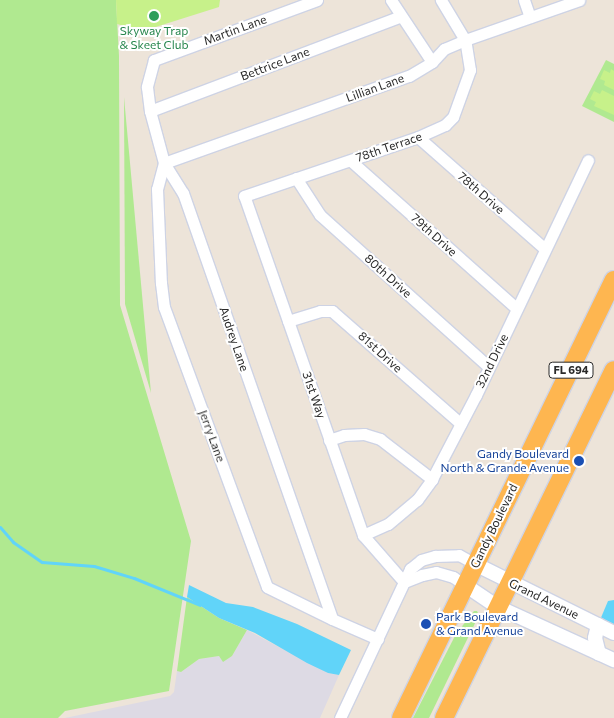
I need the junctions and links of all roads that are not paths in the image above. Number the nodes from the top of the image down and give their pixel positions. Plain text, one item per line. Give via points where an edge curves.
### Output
1 (317, 0) edge
2 (391, 0) edge
3 (441, 0) edge
4 (524, 0) edge
5 (579, 0) edge
6 (401, 16) junction
7 (530, 17) junction
8 (465, 40) junction
9 (154, 60) joint
10 (432, 62) junction
11 (150, 111) junction
12 (418, 137) junction
13 (588, 160) dead end
14 (351, 161) junction
15 (164, 163) junction
16 (296, 178) junction
17 (244, 196) joint
18 (544, 248) junction
19 (614, 280) edge
20 (517, 309) junction
21 (288, 321) junction
22 (489, 367) junction
23 (614, 370) edge
24 (461, 424) junction
25 (330, 440) junction
26 (432, 479) junction
27 (363, 534) junction
28 (475, 564) junction
29 (404, 582) junction
30 (511, 583) junction
31 (465, 585) junction
32 (498, 607) junction
33 (332, 619) junction
34 (598, 625) junction
35 (614, 633) edge
36 (378, 639) junction
37 (599, 654) junction
38 (614, 660) edge
39 (340, 718) edge
40 (401, 718) edge
41 (444, 718) edge

1 - 9 street, Martin Lane
2 - 6 street
3 - 8 street
4 - 7 street
5 - 7 street, Lillian Lane
6 - 10 street
6 - 11 street, Bettrice Lane
7 - 8 street, Lillian Lane
8 - 10 street, Lillian Lane via 444,49
8 - 12 street, 78th Terrace via 470,70 453,117 441,128
9 - 11 street, Audrey Lane via 147,87
10 - 15 street, Lillian Lane via 409,76
11 - 15 street, Audrey Lane
12 - 14 street, 78th Terrace
12 - 18 street, 78th Drive
13 - 18 street, 32nd Drive
14 - 16 street, 78th Terrace
14 - 20 street, 79th Drive
15 - 33 street, Audrey Lane via 183,193
15 - 33 street, Jerry Lane via 157,189 164,307 267,587
16 - 17 street, 78th Terrace
16 - 22 street, 80th Drive via 320,215
17 - 21 street, 31st Way
18 - 20 street, 32nd Drive
19 - 28 highway, Gandy Boulevard / FL 694
20 - 22 street, 32nd Drive
21 - 24 street, 81st Drive via 320,311 332,311
21 - 25 street, 31st Way
22 - 24 street, 32nd Drive
23 - 30 highway, FL 694
24 - 26 street, 32nd Drive
25 - 26 street via 364,434 380,439
25 - 27 street, 31st Way
26 - 27 street, 32nd Drive via 418,500 388,524
27 - 29 street, 31st Way
28 - 29 street via 459,555 435,556 421,560 410,569
28 - 30 street, Grand Avenue
28 - 31 highway, Gandy Boulevard / FL 694
29 - 31 street via 436,572
29 - 36 street
30 - 32 highway, FL 694
30 - 34 street, Grand Avenue
31 - 32 street, Grand Avenue
31 - 40 highway, Gandy Boulevard / FL 694
32 - 37 street, Grand Avenue
32 - 41 highway, FL 694
33 - 36 street, Jerry Lane
34 - 35 street, Grand Avenue
34 - 37 street via 595,638
36 - 39 street
37 - 38 street, Grand Avenue

